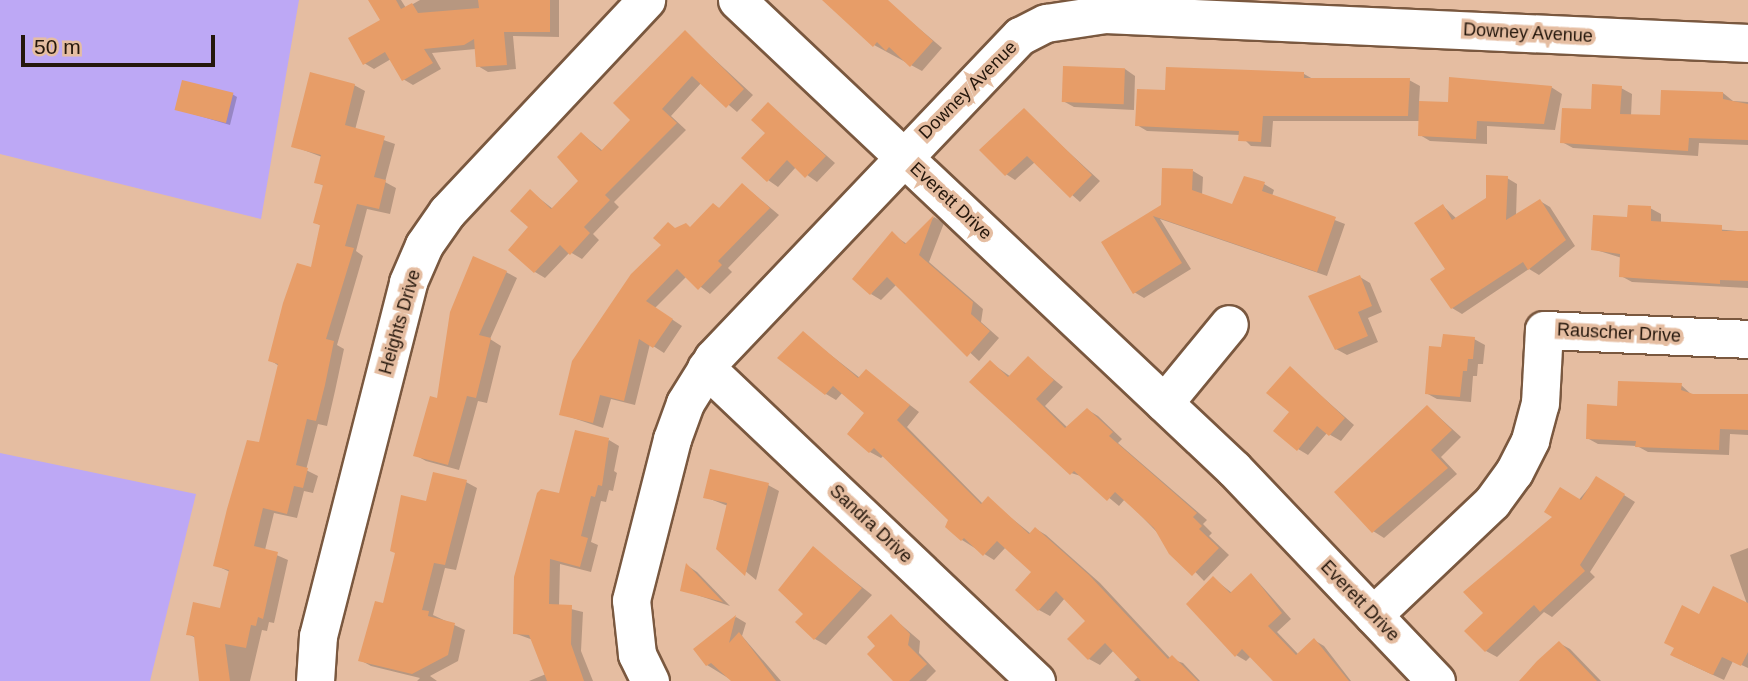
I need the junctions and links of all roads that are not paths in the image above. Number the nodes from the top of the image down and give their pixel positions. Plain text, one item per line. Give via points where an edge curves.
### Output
1 (646, 0) edge
2 (737, 0) edge
3 (1105, 7) edge
4 (1389, 13) edge
5 (1748, 43) edge
6 (903, 156) junction
7 (1229, 324) dead end
8 (1748, 339) edge
9 (706, 368) junction
10 (1164, 403) junction
11 (1373, 615) junction
12 (644, 668) edge
13 (315, 681) edge
14 (1036, 681) edge
15 (1436, 681) edge

1 - 13 street, Heights Drive via 447,212 424,246 408,282 318,636
2 - 6 street, Everett Drive
3 - 4 street, Downey Avenue
3 - 6 street, Downey Avenue via 1020,36
4 - 5 street, Downey Avenue
6 - 9 street, Downey Avenue
6 - 10 street, Everett Drive
7 - 10 street
8 - 11 street, Rauscher Drive via 1544,330 1540,403 1530,440 1514,472 1492,502
9 - 12 street, Downey Avenue via 671,439 631,600
9 - 14 street, Sandra Drive
10 - 11 street, Everett Drive
11 - 15 street, Everett Drive

